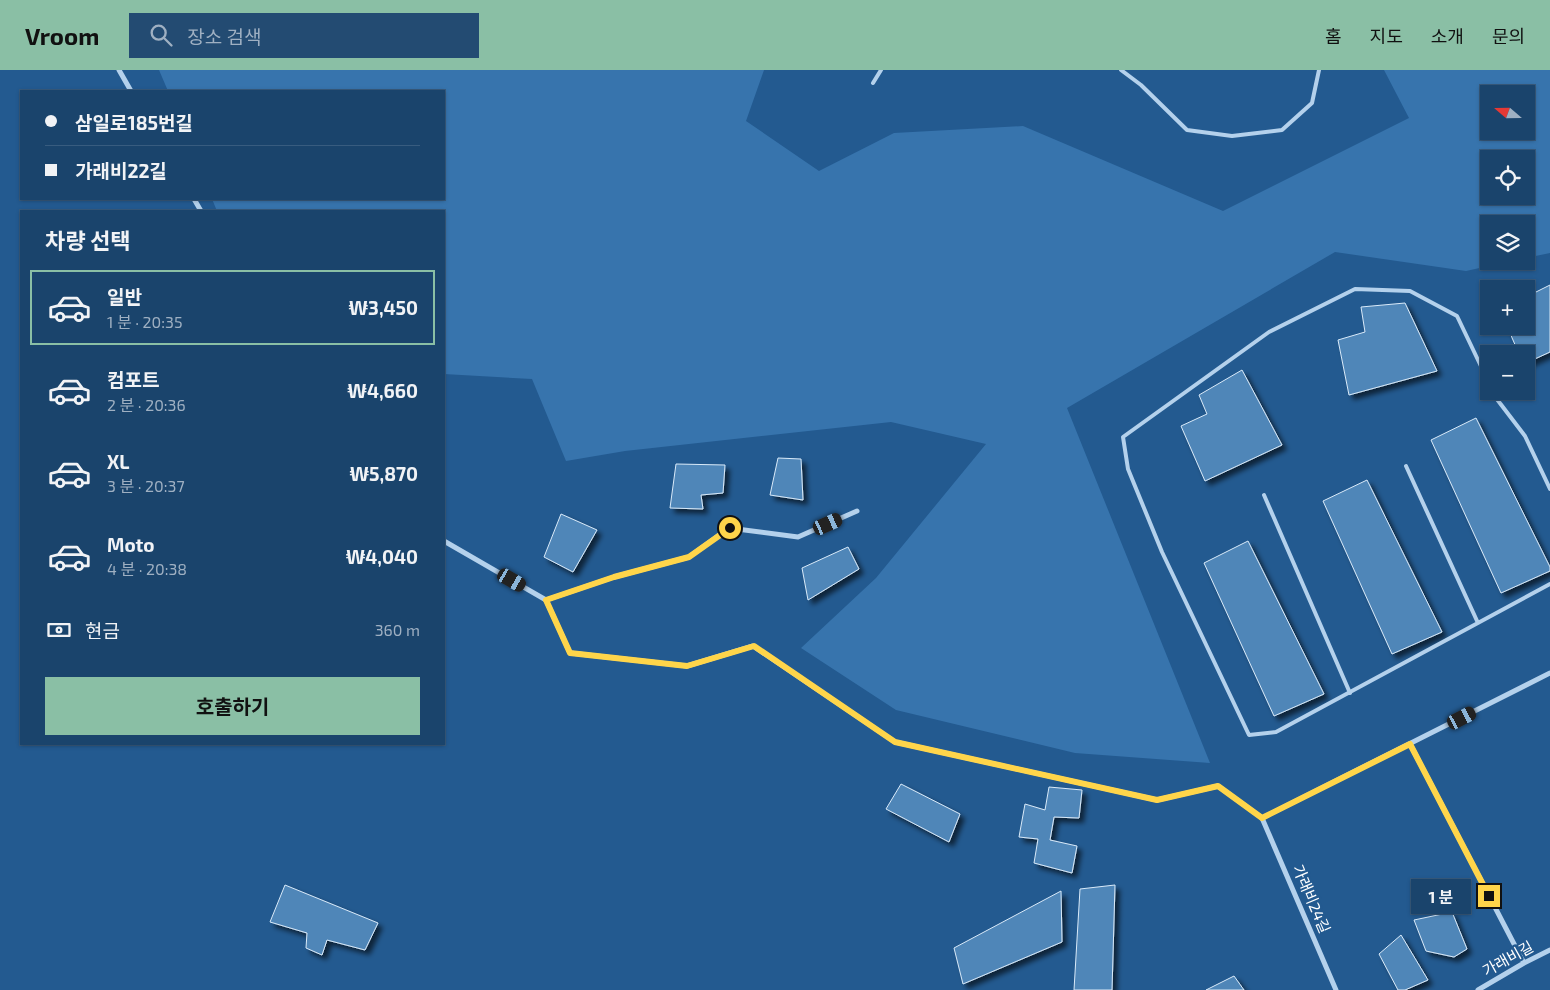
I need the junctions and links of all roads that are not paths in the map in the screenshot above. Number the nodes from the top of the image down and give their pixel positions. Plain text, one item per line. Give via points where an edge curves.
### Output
1 (119, 70) edge
2 (881, 70) edge
3 (1121, 70) edge
4 (1319, 70) edge
5 (873, 83) dead end
6 (130, 90) edge
7 (1480, 364) edge
8 (1498, 400) edge
9 (1406, 466) dead end
10 (1550, 489) edge
11 (1264, 495) dead end
12 (857, 511) dead end
13 (445, 542) edge
14 (1550, 584) edge
15 (546, 600) junction
16 (1478, 622) junction
17 (1550, 674) edge
18 (1350, 693) junction
19 (1410, 744) junction
20 (1262, 818) junction
21 (1550, 950) edge
22 (1524, 963) junction
23 (1336, 990) edge
24 (1478, 990) edge

1 - 6 street
2 - 5 lane
3 - 4 lane via 1142,85 1187,130 1232,136 1282,130 1312,103
7 - 18 lane via 1457,316 1410,291 1355,289 1269,332 1123,437 1128,468 1162,552 1249,735 1276,732
8 - 10 lane via 1525,436
9 - 16 lane
11 - 18 lane
12 - 15 street via 798,537 730,528 689,557
13 - 15 street
14 - 16 lane
15 - 20 street via 570,653 687,666 754,646 895,742 1157,800 1218,786
16 - 18 lane
17 - 19 street
19 - 20 street
19 - 22 street
20 - 23 street, 가래비24길
21 - 22 street, 가래비길
22 - 24 street, 가래비길

